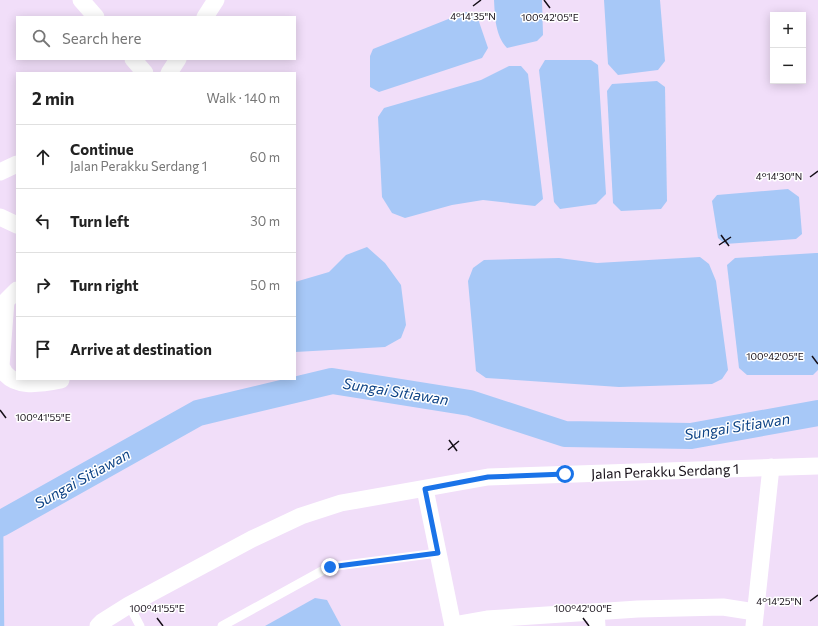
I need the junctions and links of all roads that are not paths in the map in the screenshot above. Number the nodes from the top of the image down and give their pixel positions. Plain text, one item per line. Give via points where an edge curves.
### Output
1 (81, 0) edge
2 (216, 0) edge
3 (95, 16) edge
4 (207, 16) edge
5 (134, 60) edge
6 (177, 60) edge
7 (145, 72) edge
8 (170, 72) edge
9 (16, 164) edge
10 (0, 172) edge
11 (0, 217) edge
12 (16, 225) edge
13 (8, 295) edge
14 (61, 380) dead end
15 (771, 466) junction
16 (818, 466) edge
17 (421, 490) junction
18 (438, 553) junction
19 (129, 605) junction
20 (597, 619) edge
21 (754, 619) edge
22 (98, 626) edge
23 (140, 626) edge
24 (222, 626) edge
25 (453, 626) edge

1 - 3 street
2 - 4 street
5 - 7 street
6 - 8 street
9 - 10 street
11 - 12 street
13 - 14 street via 1,366 3,371 14,380 34,385
15 - 16 street, Jalan Perakku Serdang 1
15 - 17 street, Jalan Perakku Serdang 1 via 488,477
15 - 21 street
17 - 18 street
17 - 19 street, Jalan Perakku Serdang 1 via 341,504 301,516 238,546
18 - 24 lane via 330,567
18 - 25 street
19 - 22 street, Jalan Perakku Serdang 1
19 - 23 lane
20 - 21 street via 723,607
20 - 25 street via 487,618

